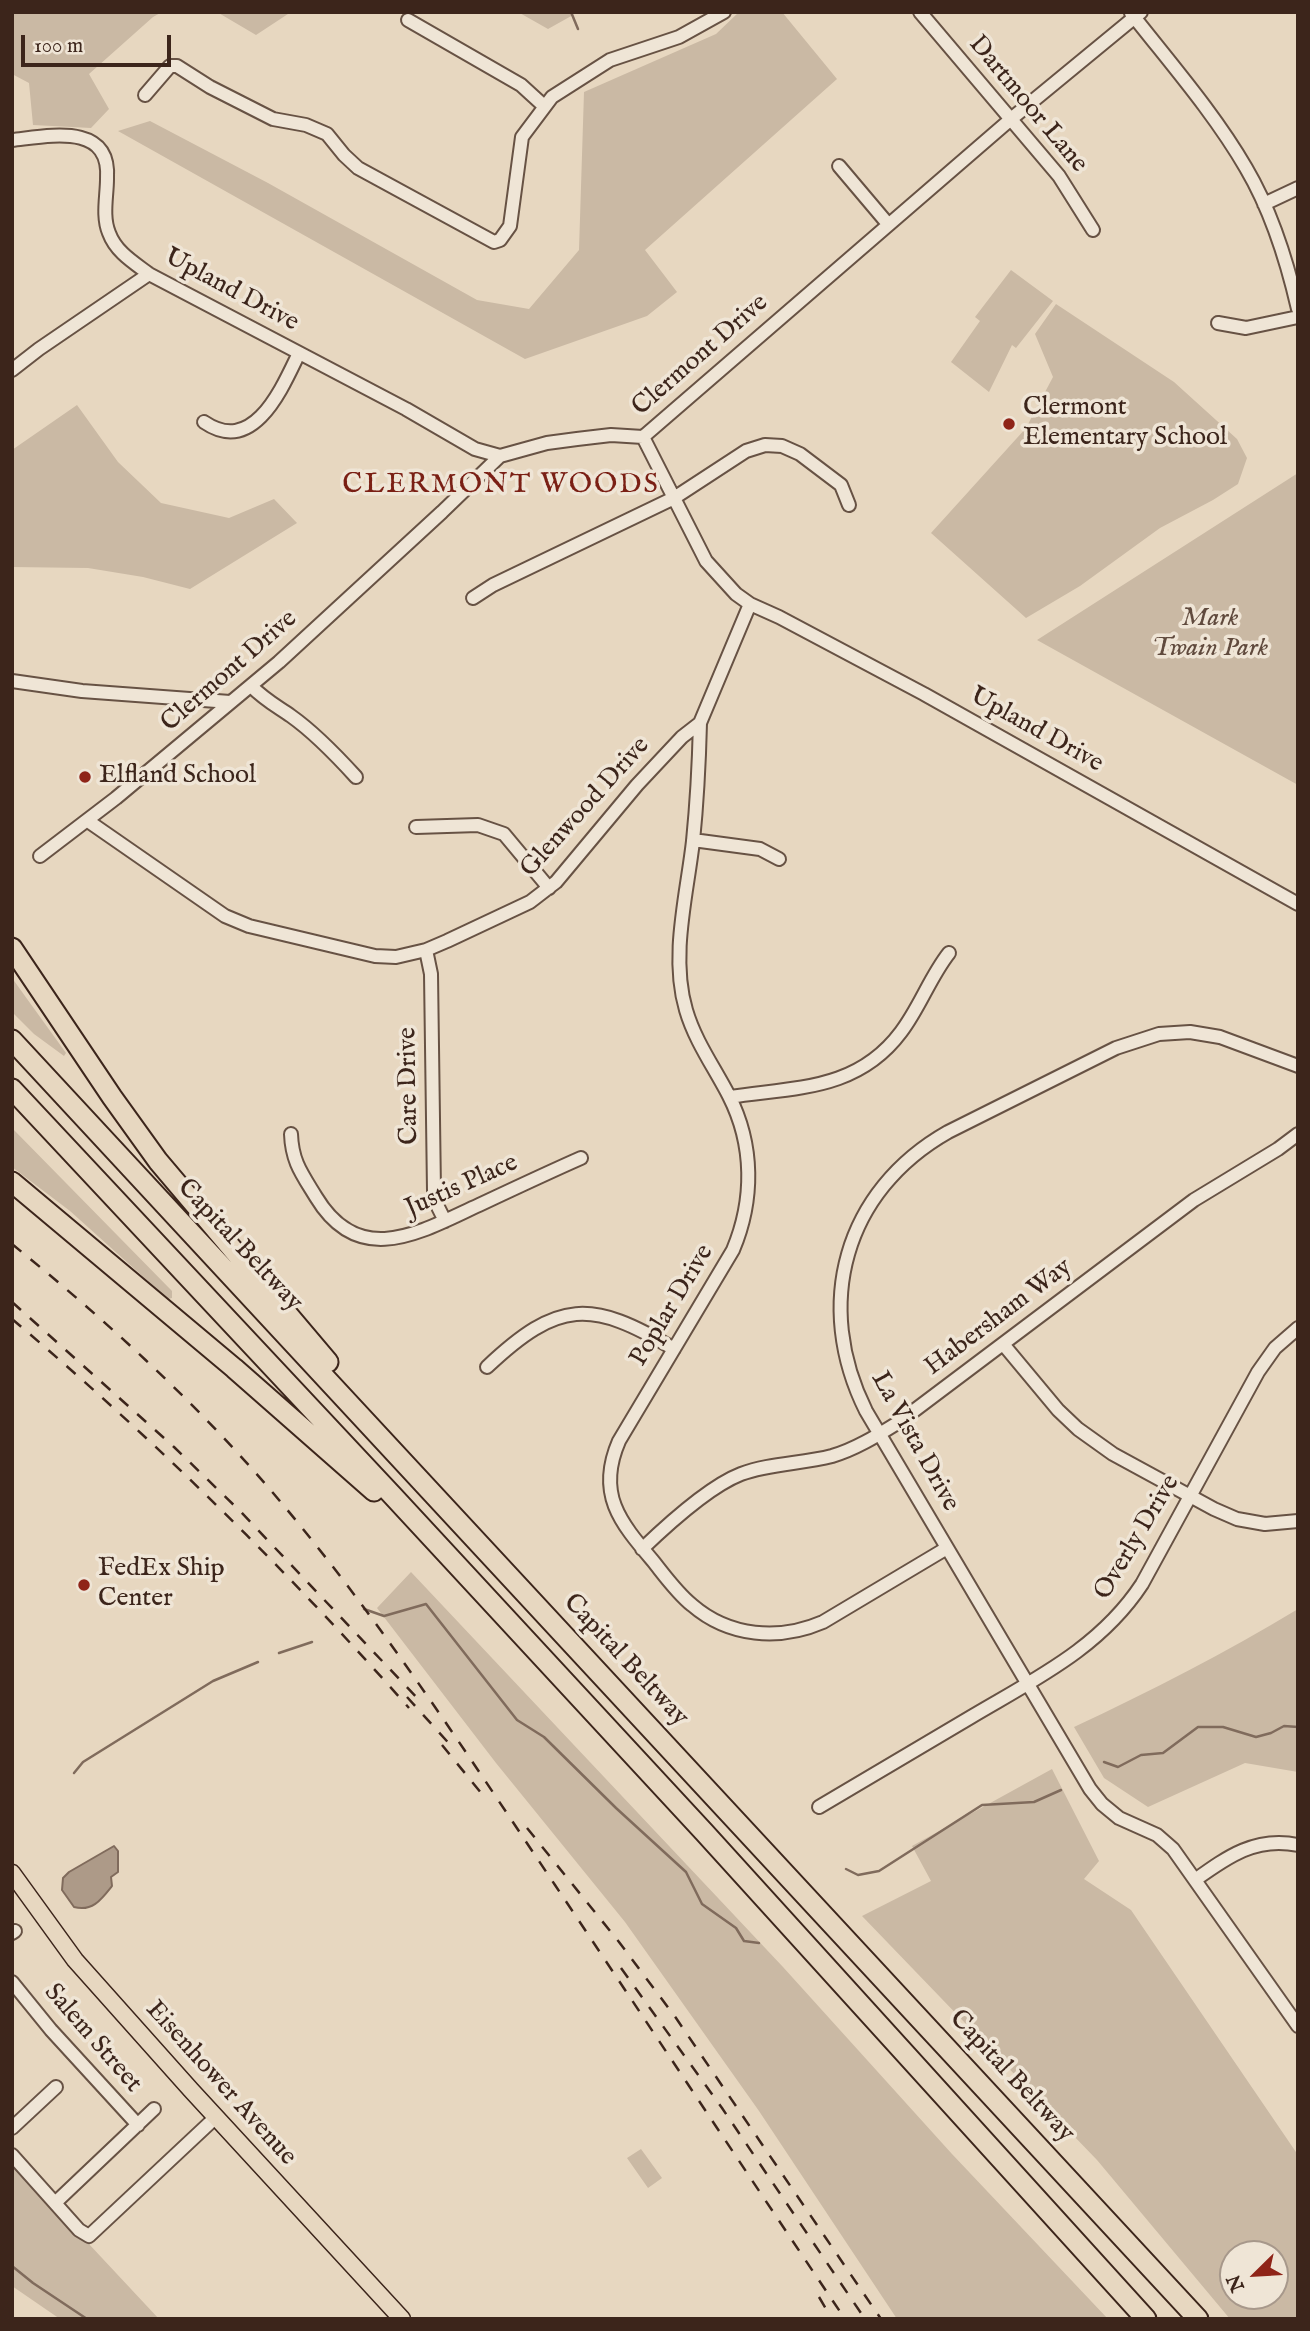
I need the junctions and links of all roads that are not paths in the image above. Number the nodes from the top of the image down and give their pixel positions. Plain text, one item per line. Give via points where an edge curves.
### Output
1 (724, 12) edge
2 (920, 12) edge
3 (1136, 14) edge
4 (408, 20) dead end
5 (145, 95) dead end
6 (544, 106) junction
7 (1011, 119) junction
8 (12, 140) edge
9 (839, 166) dead end
10 (1298, 188) edge
11 (1264, 204) junction
12 (888, 224) junction
13 (1093, 230) dead end
14 (149, 274) junction
15 (1298, 309) edge
16 (1298, 317) edge
17 (1218, 323) dead end
18 (299, 354) junction
19 (12, 370) edge
20 (204, 422) dead end
21 (643, 437) junction
22 (500, 456) junction
23 (674, 498) junction
24 (849, 505) dead end
25 (473, 598) dead end
26 (750, 604) junction
27 (12, 681) edge
28 (251, 686) junction
29 (230, 702) junction
30 (700, 723) junction
31 (356, 777) dead end
32 (88, 821) junction
33 (416, 827) dead end
34 (693, 840) junction
35 (40, 856) dead end
36 (779, 859) dead end
37 (549, 888) junction
38 (1298, 904) edge
39 (12, 948) edge
40 (426, 950) junction
41 (949, 953) dead end
42 (12, 1040) edge
43 (1298, 1066) edge
44 (12, 1089) edge
45 (730, 1097) junction
46 (291, 1134) dead end
47 (1298, 1134) edge
48 (581, 1157) dead end
49 (12, 1182) edge
50 (445, 1221) junction
51 (1298, 1328) edge
52 (1003, 1344) junction
53 (674, 1349) junction
54 (487, 1367) dead end
55 (880, 1434) junction
56 (1190, 1496) junction
57 (1298, 1521) edge
58 (485, 1547) junction
59 (947, 1548) junction
60 (642, 1549) junction
61 (536, 1652) junction
62 (1028, 1683) junction
63 (819, 1807) dead end
64 (1298, 1845) edge
65 (12, 1873) edge
66 (1195, 1880) junction
67 (12, 1982) edge
68 (1298, 2026) edge
69 (56, 2087) dead end
70 (154, 2109) dead end
71 (216, 2117) junction
72 (138, 2125) junction
73 (12, 2128) edge
74 (12, 2155) edge
75 (55, 2203) junction
76 (402, 2319) edge
77 (1146, 2319) edge
78 (1198, 2319) edge

1 - 6 street via 680,37 610,60
2 - 7 street, Dartmoor Lane
3 - 7 street, Clermont Drive
3 - 11 street via 1225,134
4 - 6 street via 521,85
5 - 6 street via 170,66 177,66 274,119 327,134 358,168 494,242 510,226 522,137
7 - 12 street, Clermont Drive
7 - 13 street, Dartmoor Lane via 1064,183
8 - 14 street, Upland Drive via 73,136 98,148 108,170 108,231 120,252
9 - 12 street
10 - 11 street
11 - 15 street via 1284,254
12 - 21 street, Clermont Drive
14 - 18 street, Upland Drive
14 - 19 street
16 - 17 street via 1246,328
18 - 20 street via 272,405 256,422 238,430
18 - 22 street, Upland Drive via 475,449
21 - 22 street, Clermont Drive via 577,439
21 - 23 street
22 - 28 street, Clermont Drive
23 - 24 street via 746,451 765,445 800,454 841,485
23 - 25 street
23 - 26 street via 706,561
26 - 30 street, Glenwood Drive
26 - 38 street, Upland Drive via 924,694
27 - 29 street
28 - 29 street, Clermont Drive
28 - 31 street via 315,736
29 - 32 street, Clermont Drive
30 - 34 street, Poplar Drive
30 - 37 street, Glenwood Drive via 637,785
32 - 35 street, Clermont Drive
32 - 40 street, Glenwood Drive via 210,908 237,922 375,956
33 - 37 street via 478,825 504,834
34 - 36 street via 760,849
34 - 45 street, Poplar Drive via 680,954 681,987 695,1033
37 - 40 street, Glenwood Drive via 510,913
39 - 58 highway via 158,1161
40 - 50 street, Care Drive via 431,974 434,1191
41 - 45 street via 901,1032 863,1068 821,1085
42 - 58 highway, Capital Beltway
43 - 55 street, La Vista Drive via 1206,1034 1175,1032 1148,1037 1116,1048 948,1132 909,1158 867,1210 850,1246 841,1284 840,1324 846,1360 858,1395
44 - 61 highway
45 - 53 street, Poplar Drive via 747,1154 745,1215 733,1250
46 - 50 street, Justis Place via 299,1170 324,1209 347,1229 370,1238 392,1239 415,1235
47 - 52 street, Habersham Way via 1194,1200
48 - 50 street, Justis Place
49 - 61 highway via 391,1506
51 - 56 street, Overly Drive via 1262,1366
52 - 55 street, Habersham Way
52 - 56 street via 1078,1429
53 - 54 street via 624,1321 576,1315 531,1329
53 - 60 street, Poplar Drive via 611,1462 615,1510
55 - 59 street, La Vista Drive
55 - 60 street, Habersham Way via 832,1456 733,1477
56 - 57 street via 1251,1523
56 - 62 street, Overly Drive via 1119,1616 1085,1647
58 - 78 highway, Capital Beltway
59 - 60 street, Poplar Drive via 823,1622 770,1634 736,1630 703,1614
59 - 62 street, La Vista Drive
61 - 77 highway
62 - 63 street, Overly Drive
62 - 66 street, La Vista Drive via 1102,1804 1119,1818 1157,1835
64 - 66 street via 1282,1842 1241,1850
65 - 71 main road, Eisenhower Avenue via 75,1960
66 - 68 street, La Vista Drive
67 - 72 street, Salem Street
69 - 73 street
70 - 72 street
71 - 75 street via 89,2236
71 - 76 main road, Eisenhower Avenue
72 - 75 street
74 - 75 street

